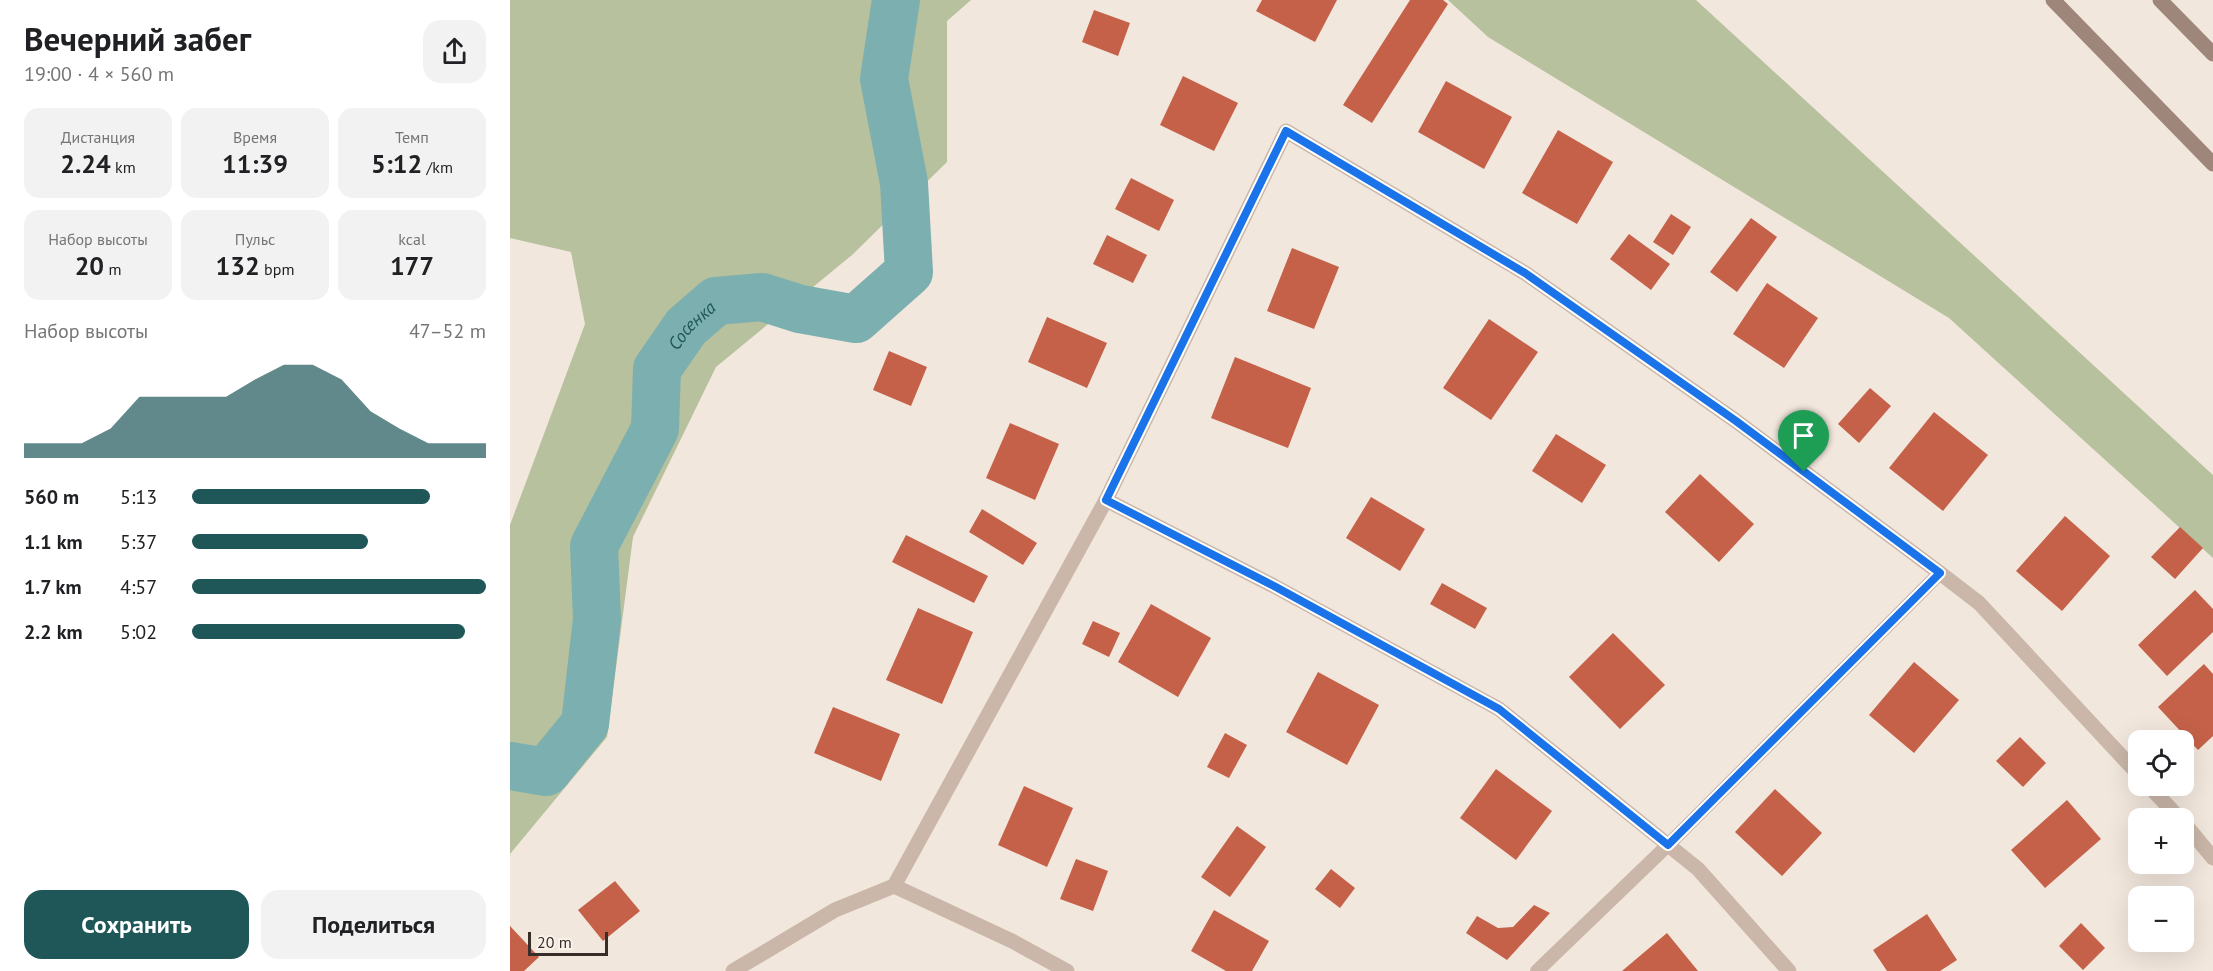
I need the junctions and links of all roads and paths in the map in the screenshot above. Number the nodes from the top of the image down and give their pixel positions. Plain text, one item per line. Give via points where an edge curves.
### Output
1 (2053, 0) edge
2 (2160, 0) edge
3 (2213, 54) edge
4 (2213, 164) edge
5 (1106, 500) junction
6 (1940, 573) junction
7 (2128, 763) edge
8 (2158, 796) edge
9 (2170, 808) edge
10 (2194, 835) edge
11 (1668, 845) junction
12 (2213, 858) edge
13 (894, 885) junction
14 (733, 971) edge
15 (1067, 971) edge
16 (1537, 971) edge
17 (1789, 971) edge

1 - 4 main road
2 - 3 main road
5 - 6 street via 1286,131 1525,273 1736,421
5 - 11 street via 1499,709
5 - 13 street
6 - 7 street via 1979,603
6 - 11 lane
8 - 9 street
10 - 12 street
11 - 16 lane
11 - 17 street via 1698,869
13 - 14 street via 836,910
13 - 15 street

